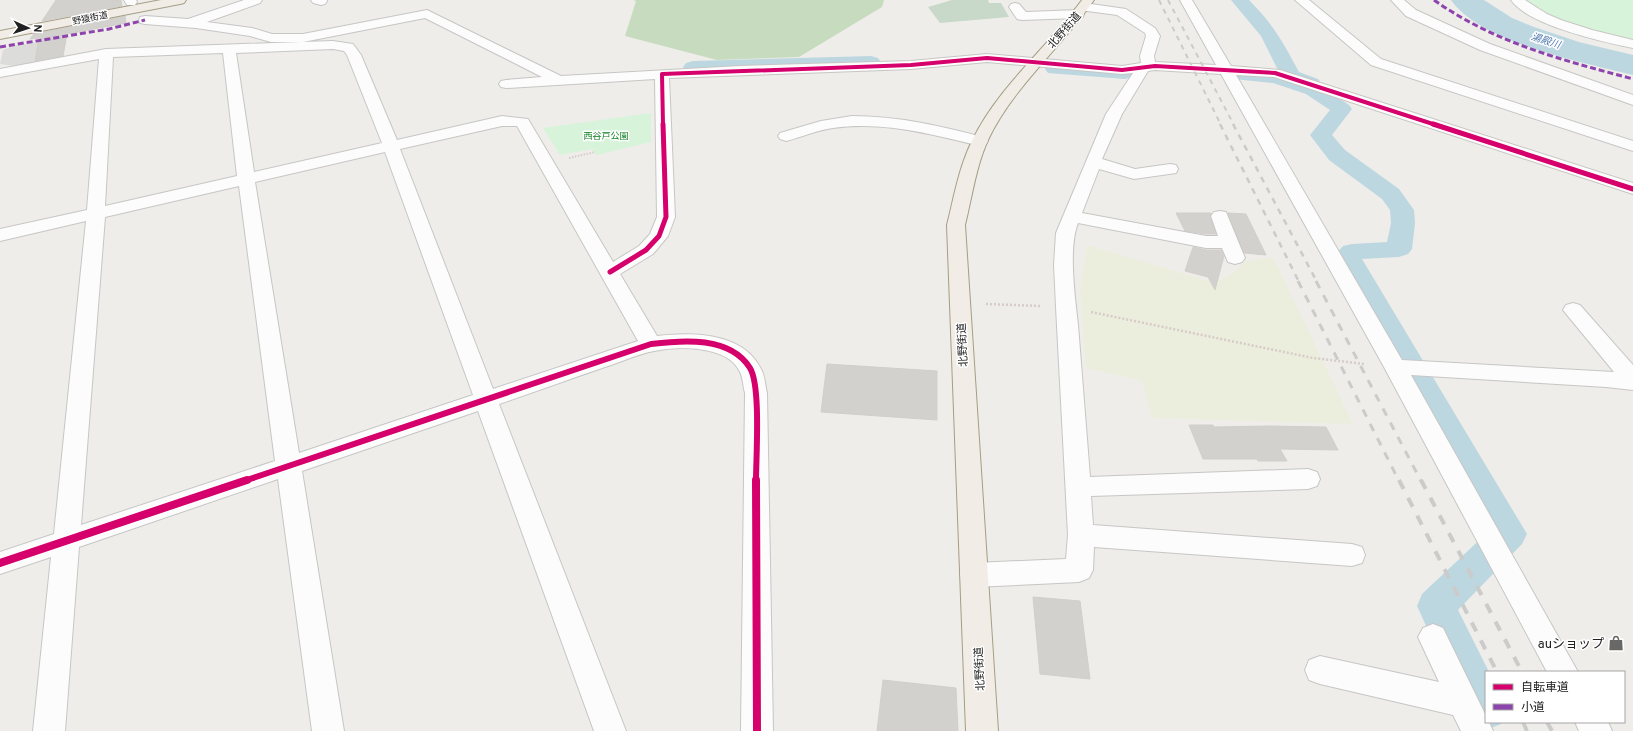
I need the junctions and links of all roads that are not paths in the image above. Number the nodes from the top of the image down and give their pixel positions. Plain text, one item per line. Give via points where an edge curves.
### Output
1 (180, 0) edge
2 (256, 0) edge
3 (1186, 0) edge
4 (1301, 0) edge
5 (1397, 0) edge
6 (1517, 0) edge
7 (133, 1) edge
8 (214, 3) dead end
9 (1015, 7) dead end
10 (1084, 7) edge
11 (234, 8) junction
12 (145, 20) dead end
13 (192, 23) junction
14 (0, 27) edge
15 (0, 35) edge
16 (1633, 44) edge
17 (230, 49) junction
18 (106, 53) junction
19 (1036, 63) junction
20 (1145, 68) junction
21 (1226, 71) junction
22 (0, 73) edge
23 (662, 74) junction
24 (560, 81) junction
25 (506, 84) dead end
26 (1633, 100) edge
27 (786, 136) dead end
28 (980, 141) junction
29 (391, 146) junction
30 (1633, 146) edge
31 (1093, 162) junction
32 (1170, 168) dead end
33 (246, 178) junction
34 (1633, 189) edge
35 (96, 213) junction
36 (1072, 216) junction
37 (1220, 216) dead end
38 (0, 235) edge
39 (610, 272) junction
40 (1572, 310) dead end
41 (651, 344) junction
42 (1395, 367) junction
43 (1633, 381) edge
44 (486, 400) junction
45 (289, 465) junction
46 (1308, 479) dead end
47 (1078, 487) junction
48 (1081, 535) junction
49 (66, 541) junction
50 (1352, 555) dead end
51 (0, 563) edge
52 (974, 575) junction
53 (1433, 637) dead end
54 (1320, 670) dead end
55 (1562, 671) edge
56 (1463, 702) junction
57 (49, 731) edge
58 (328, 731) edge
59 (610, 731) edge
60 (757, 731) edge
61 (982, 731) edge
62 (1477, 731) edge

1 - 15 main road, 野猿街道
2 - 11 street
3 - 21 street
4 - 30 street via 1376,62
5 - 26 street via 1411,13 1485,47
6 - 16 street via 1550,20
7 - 14 main road, 野猿街道
8 - 11 street
9 - 10 street via 1022,16
10 - 19 main road, 北野街道
10 - 20 street via 1121,12 1150,32 1152,36
11 - 13 street
12 - 13 street
13 - 24 street via 252,32 271,38 303,38 427,14
17 - 18 street
17 - 29 street via 333,44 348,47
17 - 33 street
18 - 22 street
18 - 35 street
19 - 20 street via 1122,70
19 - 23 street via 987,58 911,65
19 - 28 main road, 北野街道 via 996,112
20 - 21 street
20 - 31 street via 1114,114
21 - 34 street via 1274,73
21 - 42 street
23 - 24 street
23 - 39 street via 666,217 659,236 646,250
24 - 25 street
27 - 28 street via 832,123 867,120 922,126
28 - 52 main road, 北野街道 via 956,225
29 - 33 street
29 - 39 street via 502,121 522,122
29 - 44 street
31 - 32 street via 1134,174
31 - 36 street
33 - 35 street
33 - 45 street
35 - 38 street
35 - 49 street
36 - 37 street via 1206,242 1231,250
36 - 47 street via 1066,233 1064,265
39 - 41 street
40 - 43 street
41 - 44 street
41 - 60 street via 696,341 727,348 750,367 756,393
42 - 43 street
42 - 55 street
44 - 45 street
44 - 59 street
45 - 49 street
45 - 58 street
46 - 47 street
47 - 48 street
48 - 50 street
48 - 52 street via 1079,570
49 - 51 street
49 - 57 street
52 - 61 main road, 北野街道
53 - 56 street
54 - 56 street
56 - 62 street

